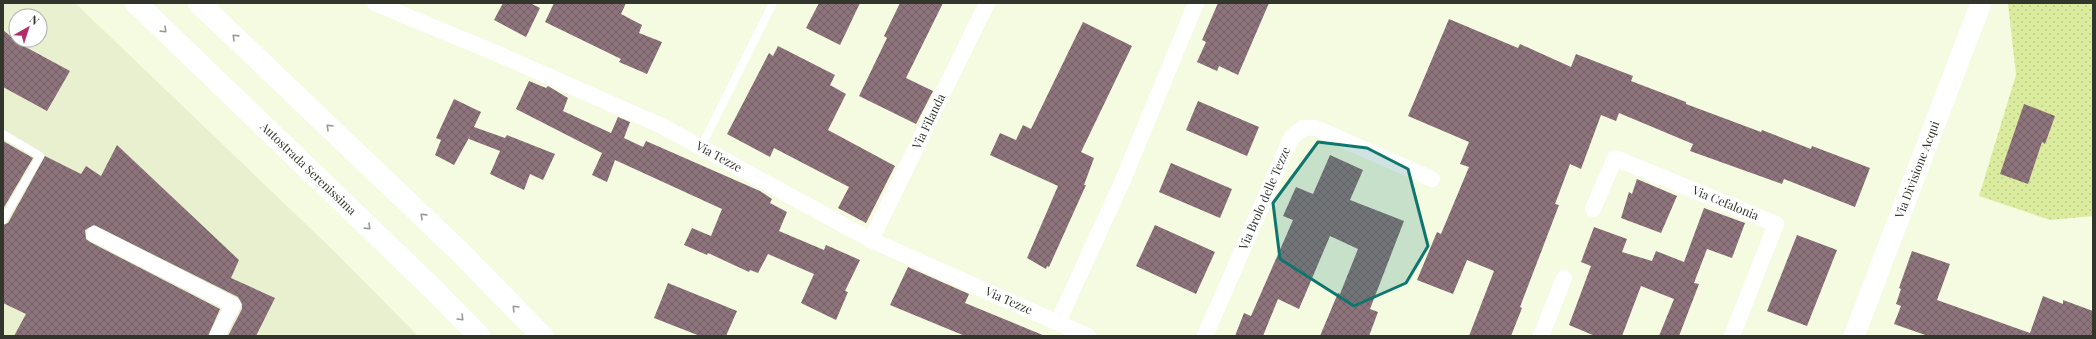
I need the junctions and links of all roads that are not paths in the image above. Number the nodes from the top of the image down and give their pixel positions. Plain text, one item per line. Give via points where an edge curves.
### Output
1 (136, 3) edge
2 (199, 3) edge
3 (375, 3) edge
4 (773, 3) edge
5 (987, 3) edge
6 (1196, 3) edge
7 (1981, 3) edge
8 (3, 134) edge
9 (701, 147) junction
10 (1432, 179) dead end
11 (1593, 209) dead end
12 (3, 220) edge
13 (94, 234) dead end
14 (871, 240) junction
15 (1564, 278) dead end
16 (1058, 322) junction
17 (217, 336) edge
18 (479, 336) edge
19 (542, 336) edge
20 (1088, 336) edge
21 (1205, 336) edge
22 (1541, 336) edge
23 (1732, 336) edge
24 (1854, 336) edge

1 -> 18 highway, Autostrada Serenissima
19 -> 2 highway via 461,253
3 - 9 street, Via Tezze via 655,123
4 - 9 lane
5 - 14 street, Via Filanda
6 - 16 street via 1123,180
7 - 24 street, Via Divisione Acqui
8 - 12 lane via 40,156
9 - 14 street, Via Tezze
10 - 21 street, Via Brolo delle Tezze via 1316,128 1303,128 1291,138
11 - 23 street, Via Cefalonia via 1615,158 1776,224
13 - 17 street via 233,305
14 - 16 street, Via Tezze
15 - 22 street
16 - 20 street, Via Tezze

